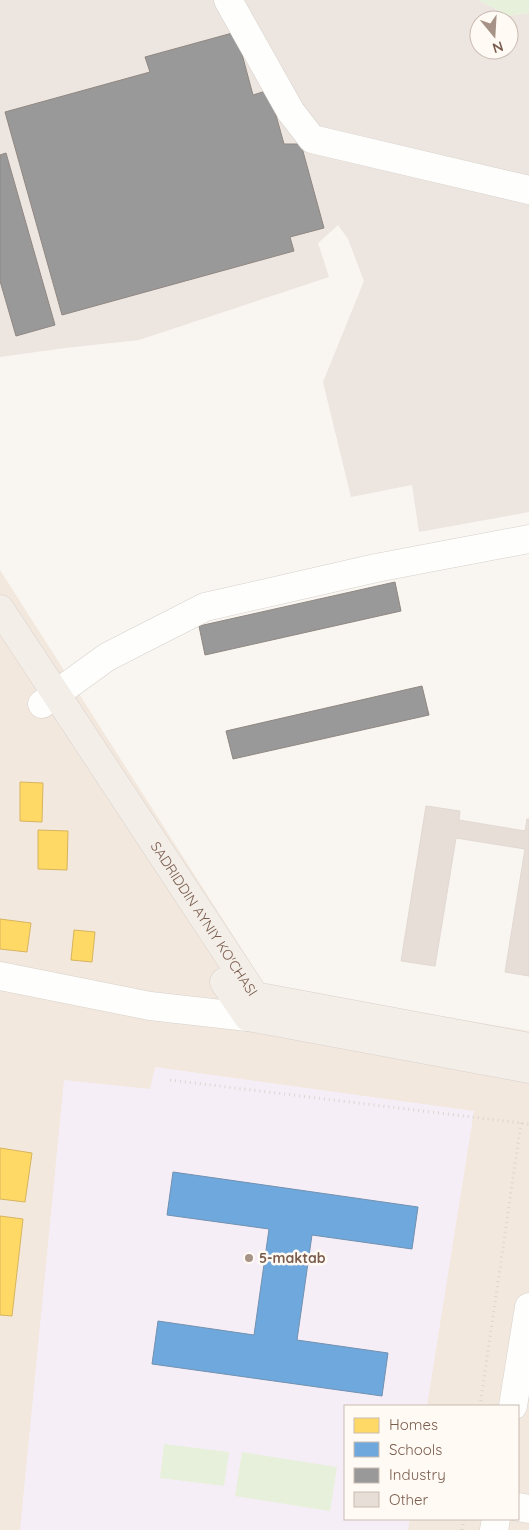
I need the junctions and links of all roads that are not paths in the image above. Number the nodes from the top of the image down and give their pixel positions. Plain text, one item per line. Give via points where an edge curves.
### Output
1 (228, 0) edge
2 (529, 190) edge
3 (529, 539) edge
4 (0, 609) edge
5 (0, 640) edge
6 (49, 699) junction
7 (0, 976) edge
8 (251, 1006) junction
9 (529, 1046) edge
10 (529, 1068) edge
11 (529, 1307) edge
12 (514, 1405) edge

1 - 2 street via 291,112 312,139
3 - 6 street via 376,568 205,607 107,657
4 - 6 main road, SADRIDDIN AYNIY KO'CHASI
5 - 6 main road, SADRIDDIN AYNIY KO'CHASI
6 - 8 main road, SADRIDDIN AYNIY KO'CHASI
7 - 8 street via 150,1006
8 - 9 main road, SADRIDDIN AYNIY KO'CHASI
8 - 10 main road, SADRIDDIN AYNIY KO'CHASI
11 - 12 street

